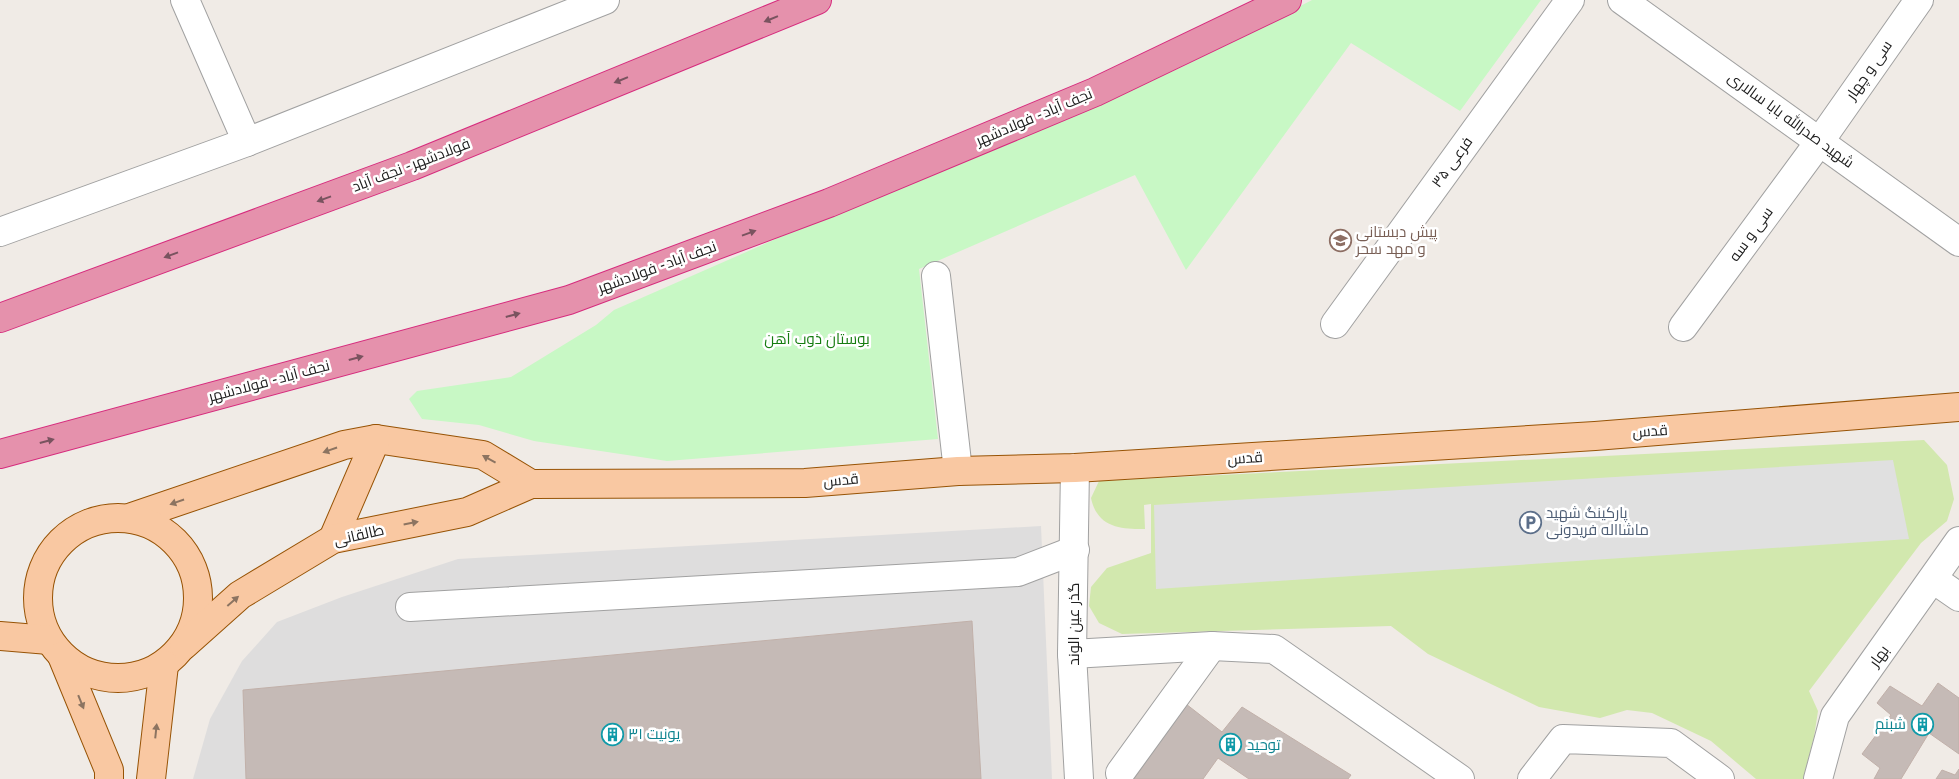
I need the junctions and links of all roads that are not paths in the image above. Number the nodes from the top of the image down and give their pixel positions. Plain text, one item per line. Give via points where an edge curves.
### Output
1 (185, 0) edge
2 (604, 0) edge
3 (816, 0) edge
4 (1286, 0) edge
5 (1570, 0) edge
6 (1622, 0) edge
7 (1919, 0) edge
8 (1820, 140) junction
9 (247, 142) junction
10 (0, 232) edge
11 (1959, 242) edge
12 (936, 276) dead end
13 (0, 318) edge
14 (1335, 324) dead end
15 (1683, 327) dead end
16 (1959, 407) edge
17 (376, 439) junction
18 (0, 454) edge
19 (1075, 468) junction
20 (958, 471) junction
21 (531, 484) junction
22 (132, 517) junction
23 (333, 539) junction
24 (1959, 542) edge
25 (1075, 550) junction
26 (1933, 579) junction
27 (1959, 597) edge
28 (410, 607) dead end
29 (0, 636) edge
30 (184, 645) junction
31 (1212, 646) junction
32 (56, 648) junction
33 (1072, 654) junction
34 (164, 665) junction
35 (1120, 773) dead end
36 (1458, 778) edge
37 (109, 779) edge
38 (151, 779) edge
39 (1080, 779) edge
40 (1532, 779) edge
41 (1720, 779) edge
42 (1818, 779) edge

1 - 9 street
2 - 9 street
3 -> 13 highway, فولادشهر - نجف آباد via 412,166
18 -> 4 highway, نجف آباد - فولادشهر via 569,300 829,203 1095,92
5 - 14 street, فرعی ۳۵
6 - 8 street, شهید صدرالله بابا سالاری
7 - 8 street, سی و چهار
8 - 11 street, شهید صدرالله بابا سالاری
8 - 15 street, سی و سه
9 - 10 street
12 - 20 street
16 - 19 main road, قدس via 1595,436
21 -> 17 main road via 483,455
17 -> 22 main road via 344,445
17 - 23 main road
19 - 20 main road, قدس
19 - 25 street, گذر عین الوند
20 - 21 main road, قدس via 805,483
23 -> 21 main road, طالقانی via 467,512
22 - 30 main road via 158,526 179,543 194,566 199,593 196,621
22 - 32 main road via 105,518 80,526 60,542 45,564 38,590 39,616
30 -> 23 main road, طالقانی via 240,595
24 - 26 street, بهار
25 - 28 street via 1018,572
25 - 33 street, گذر عین الوند
26 - 27 street
26 - 42 street, بهار via 1835,716
29 - 32 main road
30 - 34 main road
31 - 33 street
31 - 35 street
31 - 36 street via 1274,649
32 - 34 main road via 85,672 112,678 139,676
32 -> 37 main road via 109,770
33 - 39 street, گذر عین الوند
38 -> 34 main road
40 - 41 street via 1563,738 1671,743

